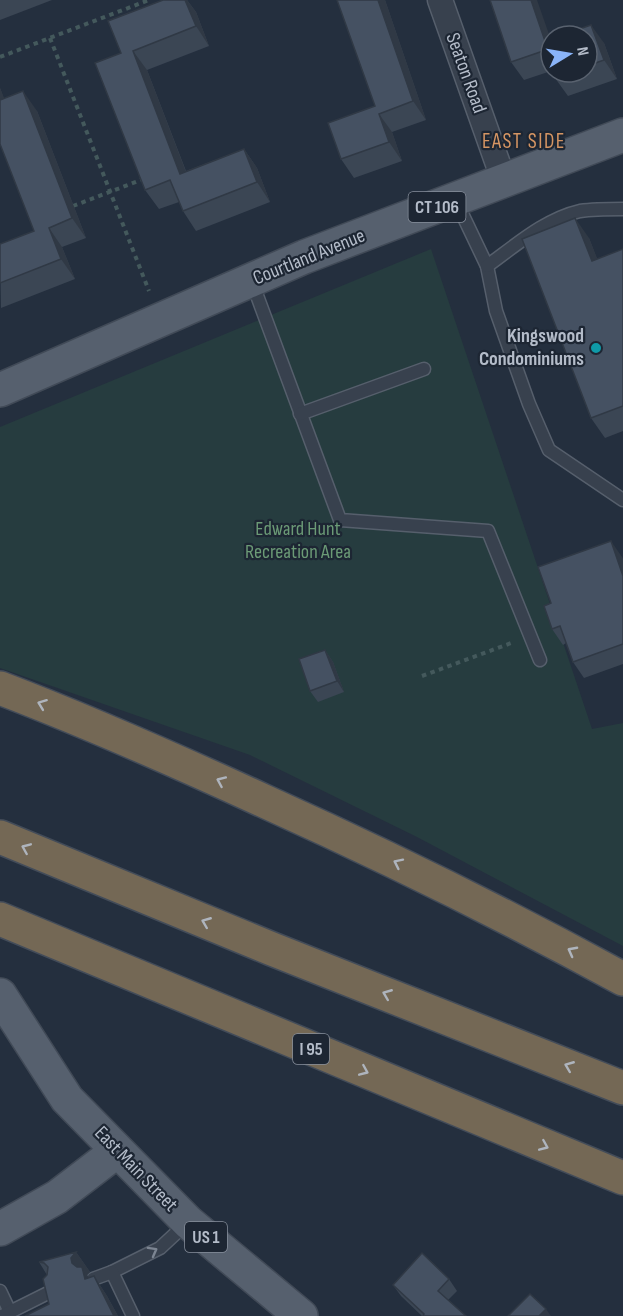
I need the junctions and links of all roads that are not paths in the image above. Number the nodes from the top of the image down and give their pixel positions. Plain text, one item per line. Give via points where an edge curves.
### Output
1 (440, 0) edge
2 (623, 135) edge
3 (504, 181) junction
4 (455, 199) junction
5 (623, 209) edge
6 (487, 266) junction
7 (251, 281) junction
8 (424, 369) dead end
9 (0, 390) edge
10 (300, 414) junction
11 (623, 500) edge
12 (540, 660) dead end
13 (0, 688) edge
14 (0, 837) edge
15 (0, 919) edge
16 (0, 935) edge
17 (623, 980) edge
18 (0, 995) edge
19 (322, 1053) junction
20 (623, 1088) edge
21 (117, 1150) junction
22 (623, 1178) edge
23 (188, 1222) junction
24 (0, 1229) edge
25 (112, 1272) junction
26 (93, 1279) edge
27 (54, 1290) edge
28 (0, 1291) edge
29 (6, 1314) edge
30 (133, 1316) edge
31 (301, 1316) edge

1 - 3 street, Seaton Road
2 - 3 main road, Courtland Avenue / CT 106
3 - 4 main road, Courtland Avenue / CT 106
4 - 6 lane
4 - 7 main road, Courtland Avenue / CT 106
5 - 6 lane via 587,210 561,218
6 - 11 lane via 496,311 549,450
7 - 9 main road, Courtland Avenue / CT 106
7 - 10 lane
8 - 10 lane
10 - 12 lane via 340,520 488,531
17 -> 13 highway via 363,846 131,741
20 -> 14 highway
15 - 19 highway, I 95
16 - 19 highway
18 - 21 main road, East Main Street / US 1 via 67,1099
19 -> 22 highway, I 95
21 - 23 main road, East Main Street / US 1
21 - 24 main road via 57,1197
25 -> 23 lane via 160,1248
23 - 31 main road, East Main Street / US 1
25 - 26 lane
25 - 30 lane
27 - 29 lane
28 - 29 lane

